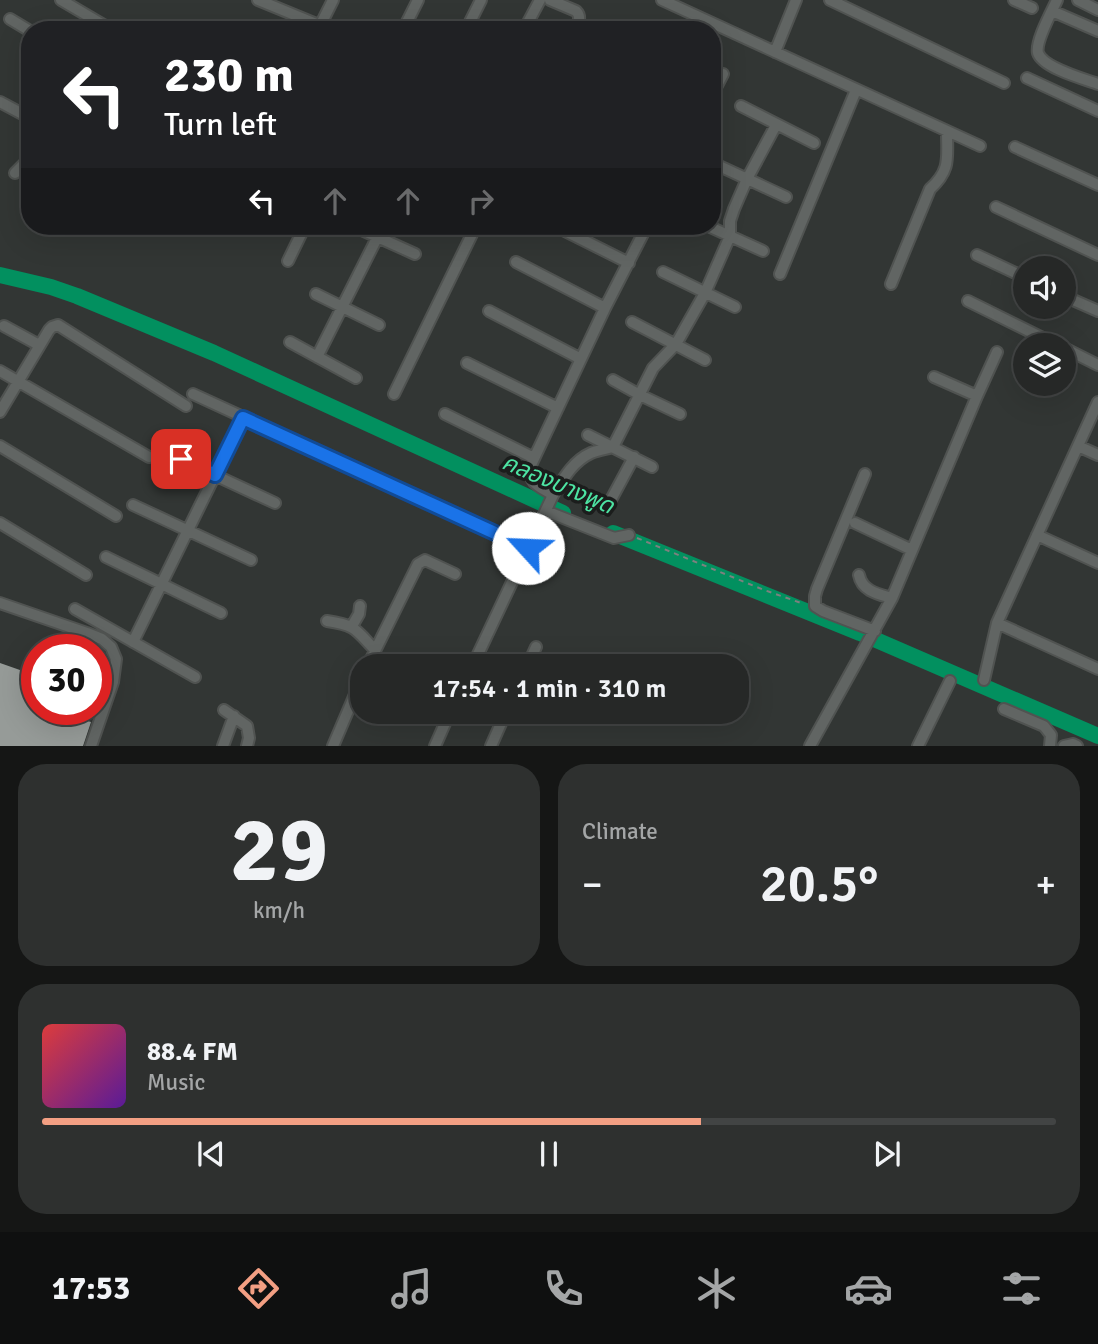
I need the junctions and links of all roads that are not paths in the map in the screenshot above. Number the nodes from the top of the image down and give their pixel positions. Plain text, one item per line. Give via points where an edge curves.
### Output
1 (61, 0) edge
2 (258, 0) edge
3 (333, 0) edge
4 (418, 0) edge
5 (481, 0) edge
6 (540, 0) edge
7 (550, 0) edge
8 (662, 0) edge
9 (796, 0) edge
10 (831, 0) edge
11 (1014, 0) edge
12 (1078, 0) edge
13 (1054, 5) edge
14 (1032, 9) dead end
15 (1098, 10) edge
16 (10, 19) dead end
17 (97, 21) edge
18 (309, 21) edge
19 (328, 21) edge
20 (408, 21) edge
21 (470, 21) edge
22 (529, 21) edge
23 (579, 21) edge
24 (708, 21) edge
25 (21, 26) edge
26 (721, 27) edge
27 (1098, 31) edge
28 (775, 52) junction
29 (723, 74) dead end
30 (721, 78) edge
31 (1027, 78) dead end
32 (1003, 83) dead end
33 (1098, 84) edge
34 (856, 90) junction
35 (0, 102) edge
36 (741, 106) dead end
37 (1098, 111) edge
38 (21, 113) edge
39 (776, 125) junction
40 (947, 132) junction
41 (814, 143) dead end
42 (980, 146) dead end
43 (1015, 147) dead end
44 (21, 167) edge
45 (721, 167) edge
46 (15, 173) dead end
47 (747, 179) junction
48 (1098, 185) edge
49 (786, 197) dead end
50 (996, 207) dead end
51 (721, 232) edge
52 (301, 235) edge
53 (373, 235) edge
54 (472, 235) edge
55 (573, 235) edge
56 (643, 235) edge
57 (730, 236) junction
58 (377, 237) junction
59 (763, 251) dead end
60 (415, 254) dead end
61 (1098, 255) edge
62 (977, 256) dead end
63 (288, 261) dead end
64 (516, 262) dead end
65 (629, 263) junction
66 (663, 272) dead end
67 (1013, 272) edge
68 (779, 274) dead end
69 (891, 284) dead end
70 (705, 293) junction
71 (316, 294) dead end
72 (968, 301) dead end
73 (1076, 301) edge
74 (342, 307) junction
75 (735, 307) dead end
76 (605, 308) junction
77 (489, 311) dead end
78 (1098, 311) edge
79 (632, 322) dead end
80 (379, 325) dead end
81 (4, 326) dead end
82 (1033, 333) edge
83 (290, 342) dead end
84 (676, 344) junction
85 (39, 345) junction
86 (997, 352) dead end
87 (1076, 354) edge
88 (317, 357) junction
89 (581, 359) junction
90 (705, 360) dead end
91 (467, 363) dead end
92 (1098, 365) edge
93 (0, 371) edge
94 (934, 377) dead end
95 (356, 378) dead end
96 (613, 380) dead end
97 (18, 382) junction
98 (193, 394) dead end
99 (394, 394) dead end
100 (640, 395) junction
101 (977, 396) junction
102 (1098, 402) edge
103 (186, 406) dead end
104 (558, 408) junction
105 (0, 412) edge
106 (445, 414) dead end
107 (680, 414) dead end
108 (243, 418) junction
109 (588, 435) dead end
110 (0, 446) edge
111 (1078, 446) junction
112 (613, 447) junction
113 (163, 451) dead end
114 (1098, 455) edge
115 (149, 457) dead end
116 (634, 457) junction
117 (534, 458) junction
118 (652, 467) dead end
119 (865, 474) dead end
120 (215, 475) junction
121 (275, 503) dead end
122 (549, 504) junction
123 (133, 505) dead end
124 (606, 509) dead end
125 (116, 516) dead end
126 (0, 523) edge
127 (855, 523) dead end
128 (188, 530) junction
129 (629, 535) road end
130 (1037, 535) junction
131 (528, 548) junction
132 (912, 550) junction
133 (106, 557) dead end
134 (251, 560) dead end
135 (1098, 563) edge
136 (455, 574) dead end
137 (86, 575) dead end
138 (859, 575) dead end
139 (162, 584) junction
140 (892, 598) junction
141 (0, 603) edge
142 (360, 606) dead end
143 (75, 610) dead end
144 (221, 613) dead end
145 (327, 621) dead end
146 (997, 622) junction
147 (352, 626) junction
148 (871, 637) junction
149 (134, 642) junction
150 (536, 647) dead end
151 (375, 650) junction
152 (373, 654) edge
153 (478, 654) edge
154 (533, 654) edge
155 (1098, 669) edge
156 (195, 677) dead end
157 (984, 680) dead end
158 (950, 681) dead end
159 (350, 706) edge
160 (1004, 709) dead end
161 (445, 724) edge
162 (501, 724) edge
163 (91, 746) edge
164 (223, 746) edge
165 (247, 746) edge
166 (333, 746) edge
167 (435, 746) edge
168 (491, 746) edge
169 (810, 746) edge
170 (918, 746) edge
171 (1050, 746) edge
172 (1064, 746) edge
173 (1077, 746) edge

1 - 17 street
2 - 18 street
3 - 19 street
4 - 20 street
5 - 21 street
6 - 22 street
7 - 23 street via 576,11
8 - 24 street
9 - 28 street
10 - 32 street
11 - 14 street
12 - 15 street
13 - 27 street
13 - 33 street via 1038,54 1053,66
16 - 25 street
26 - 28 street
28 - 34 street
29 - 30 street
31 - 37 street
34 - 40 street
34 - 68 street
35 - 38 street
36 - 39 street
39 - 41 street
39 - 47 street
40 - 42 street
40 - 69 street via 947,167 930,189
43 - 48 street
44 - 46 street
45 - 47 street
47 - 49 street
47 - 57 street via 730,221
50 - 61 street
51 - 57 street
52 - 63 street
53 - 58 street
54 - 99 street
55 - 65 street
56 - 65 street
57 - 59 street
57 - 70 street
58 - 60 street
58 - 74 street
62 - 67 street
64 - 76 street
65 - 76 street
66 - 70 street
70 - 75 street
70 - 84 street
71 - 74 street
72 - 82 street
73 - 78 street
74 - 80 street
74 - 88 street
76 - 89 street
77 - 89 street
79 - 84 street
81 - 85 street
83 - 88 street
84 - 90 street
84 - 100 street via 653,368
85 - 97 street
85 - 103 street via 52,327 61,326
86 - 101 street
87 - 92 street
88 - 95 street
89 - 104 street
91 - 104 street
93 - 97 street
94 - 101 street
96 - 100 street
97 - 105 street
97 - 115 street
98 - 108 street
100 - 107 street
100 - 112 street
101 - 132 street
102 - 111 street
104 - 117 street
106 - 117 street
108 - 120 street
108 - 131 street
109 - 112 street
110 - 125 street
111 - 114 street
111 - 130 street
112 - 116 street
112 - 122 street via 589,454 568,471
113 - 120 street
116 - 118 street
116 - 124 street
117 - 122 street via 529,476
119 - 148 street via 817,589 815,606
120 - 121 street
120 - 128 street
122 - 129 street via 614,538
122 - 131 street
123 - 128 street
126 - 137 street
127 - 132 street
128 - 134 street
128 - 139 street
130 - 135 street
130 - 146 street
131 - 153 street
132 - 140 street
133 - 139 street
136 - 151 street via 425,560 418,564
138 - 140 street via 868,590
139 - 144 street
139 - 149 street
140 - 148 street
141 - 163 street via 88,632 111,647 116,659 113,682
142 - 147 street
143 - 149 street
145 - 147 street
146 - 155 street
146 - 157 street
147 - 151 street
148 - 169 street
149 - 156 street
150 - 154 street
151 - 152 street
158 - 170 street
159 - 166 street
160 - 171 street via 1044,726 1051,735
161 - 167 street
162 - 168 street
164 - 165 street via 229,713 247,726
172 - 173 street

